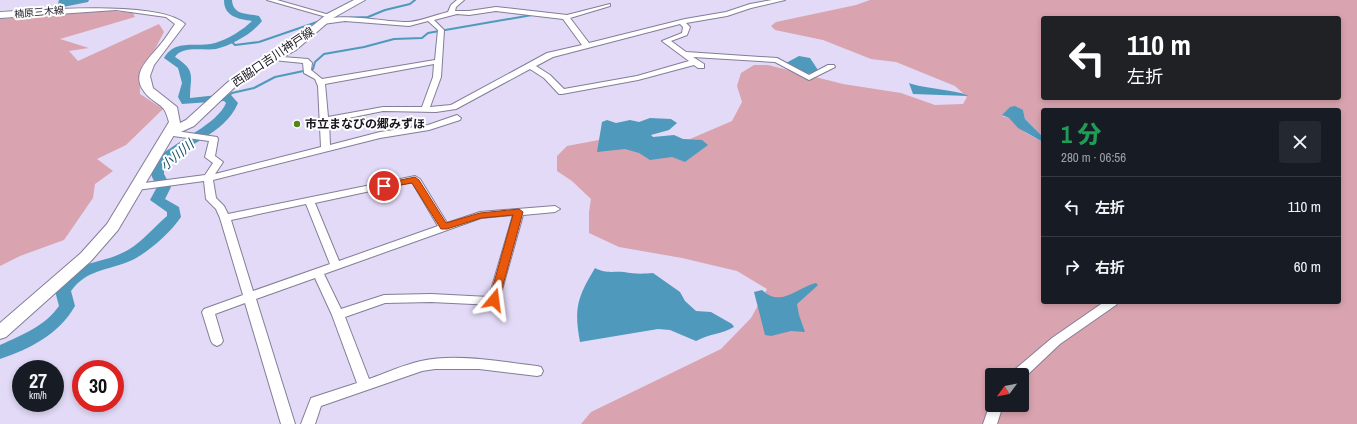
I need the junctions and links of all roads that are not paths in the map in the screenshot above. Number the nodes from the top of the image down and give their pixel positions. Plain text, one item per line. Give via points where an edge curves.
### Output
1 (270, 0) edge
2 (361, 0) edge
3 (461, 0) edge
4 (782, 0) edge
5 (608, 6) dead end
6 (452, 13) junction
7 (0, 15) edge
8 (564, 17) junction
9 (327, 19) junction
10 (430, 19) junction
11 (681, 22) junction
12 (587, 46) junction
13 (684, 54) junction
14 (274, 58) junction
15 (440, 61) junction
16 (529, 65) junction
17 (831, 67) dead end
18 (320, 82) junction
19 (425, 109) junction
20 (457, 118) dead end
21 (324, 120) junction
22 (169, 133) junction
23 (326, 148) junction
24 (208, 178) junction
25 (137, 187) junction
26 (309, 201) junction
27 (555, 210) dead end
28 (519, 212) junction
29 (225, 218) junction
30 (444, 227) junction
31 (336, 266) junction
32 (318, 272) junction
33 (249, 296) junction
34 (1109, 304) edge
35 (338, 314) junction
36 (0, 333) edge
37 (218, 341) dead end
38 (1026, 368) edge
39 (537, 371) dead end
40 (366, 386) junction
41 (994, 412) edge
42 (288, 424) edge
43 (308, 424) edge
44 (990, 424) edge

1 - 9 street
2 - 9 main road, 西脇口吉川神戸線
3 - 6 street via 455,3
4 - 11 street
5 - 8 street
6 - 8 street via 506,9
6 - 10 street
7 - 22 main road, 楠原三木線 via 116,7 169,14 180,24 149,64 145,77 147,87 153,94 171,107 175,122
8 - 12 street
9 - 10 street via 403,24
9 - 14 main road, 西脇口吉川神戸線 via 297,44
10 - 15 street via 441,30
11 - 12 street
11 - 13 street via 687,27 685,34 666,41
12 - 16 street via 543,57
13 - 16 street via 698,64 562,92 550,78
13 - 17 street via 777,60 809,78
14 - 18 street via 306,61 307,71
14 - 22 main road, 西脇口吉川神戸線 via 249,72 190,123
15 - 18 street
15 - 19 street
16 - 19 street via 452,107
18 - 21 street
19 - 21 street via 383,109
20 - 23 street via 429,127
21 - 23 street
22 - 24 street via 214,138 210,157 218,162
22 - 25 main road
23 - 24 street
24 - 25 street
24 - 29 street via 210,199 220,208
25 - 36 main road via 113,228 86,257
26 - 29 street
26 - 30 street via 415,180
26 - 31 street
27 - 28 street
28 - 30 street via 480,215
28 - 35 street via 494,300 384,299
29 - 33 street
30 - 31 street
31 - 32 street
32 - 33 street
32 - 35 street
33 - 37 street via 208,312
33 - 42 street
34 - 38 street via 1056,341
35 - 40 street
39 - 40 street via 435,363
40 - 43 street via 316,402
41 - 44 street

